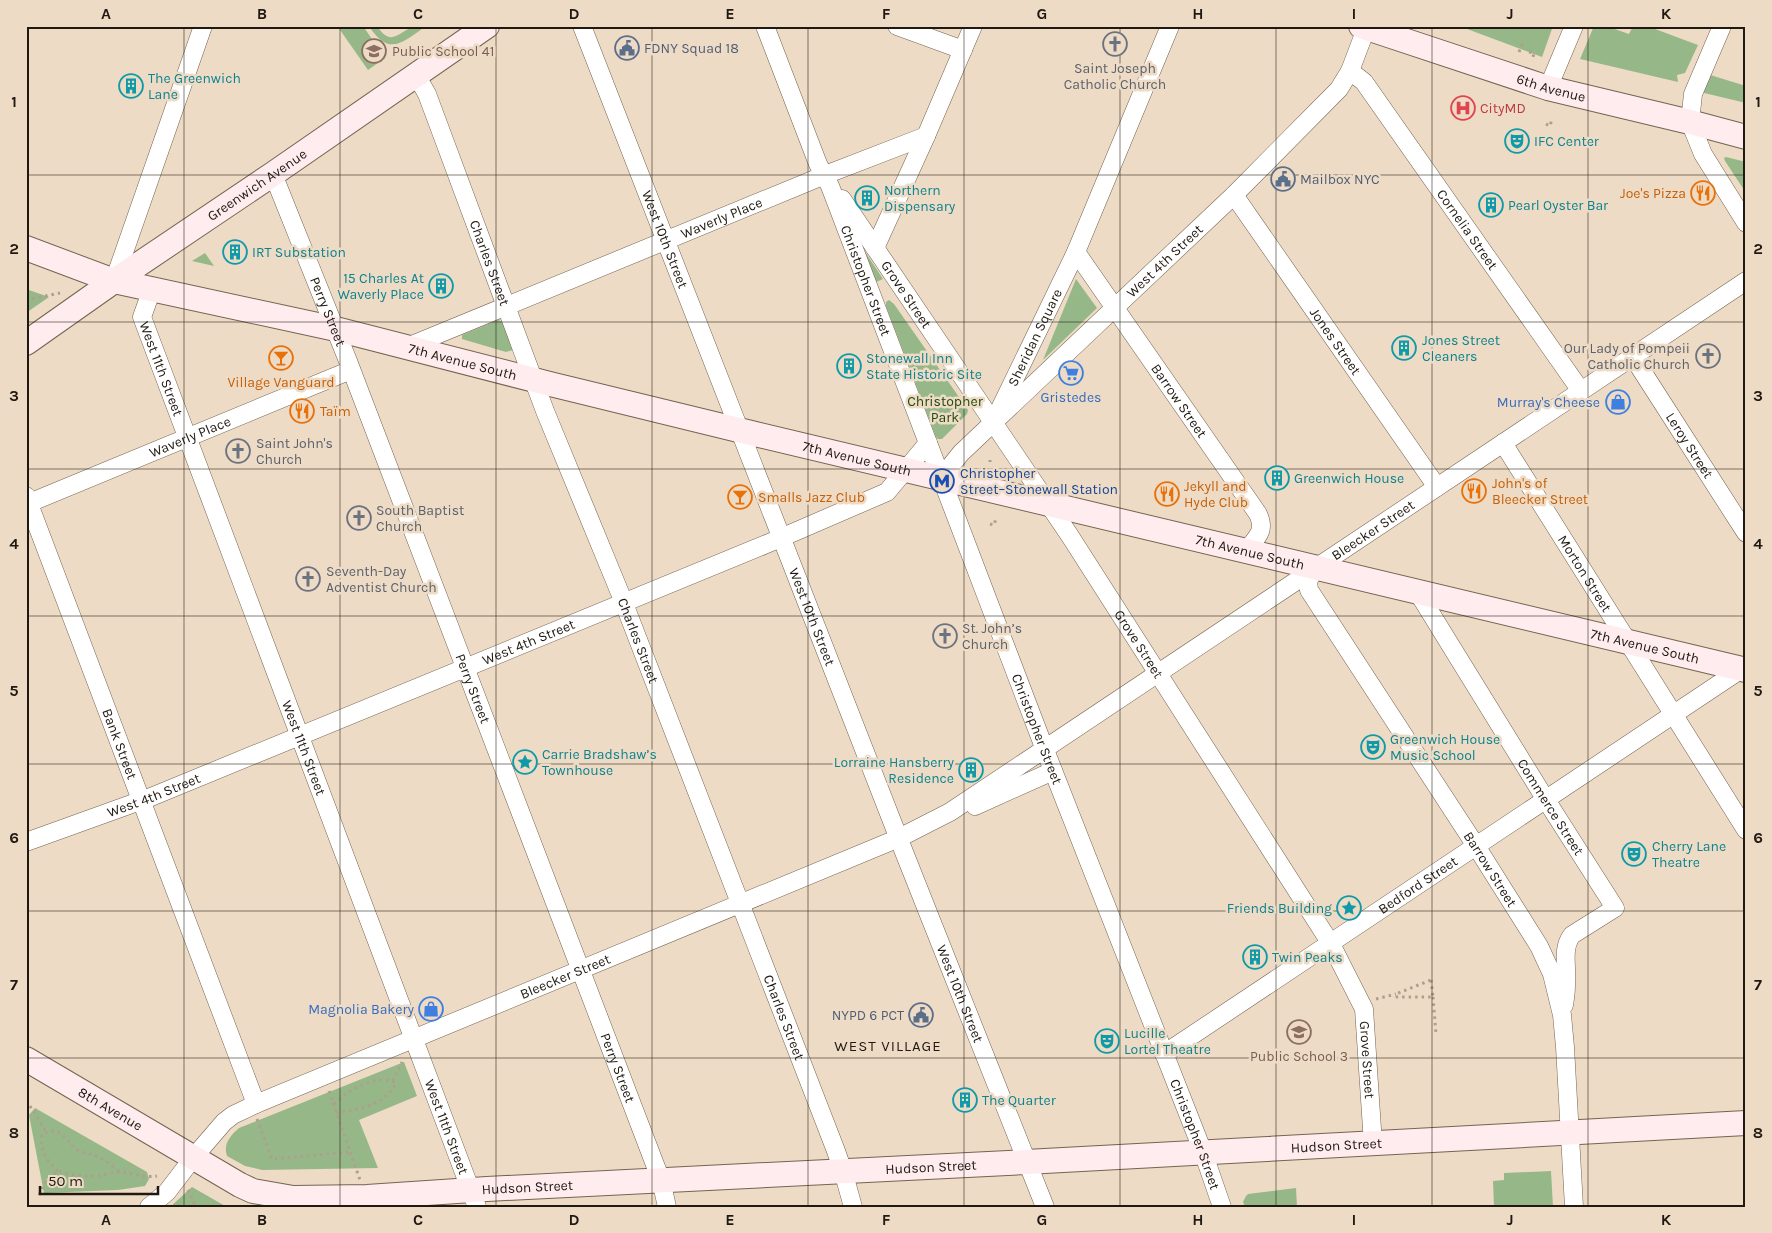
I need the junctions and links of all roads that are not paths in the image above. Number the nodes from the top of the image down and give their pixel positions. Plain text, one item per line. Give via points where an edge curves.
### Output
1 (203, 26) edge
2 (487, 26) edge
3 (582, 26) edge
4 (765, 26) edge
5 (897, 26) edge
6 (973, 26) edge
7 (1170, 26) edge
8 (1574, 26) edge
9 (1722, 26) edge
10 (1365, 27) edge
11 (963, 50) junction
12 (1350, 71) junction
13 (416, 75) junction
14 (1548, 88) junction
15 (1690, 122) junction
16 (926, 136) junction
17 (1746, 137) edge
18 (273, 174) junction
19 (825, 175) junction
20 (1234, 195) junction
21 (1746, 223) edge
22 (665, 240) junction
23 (26, 248) edge
24 (875, 248) junction
25 (1076, 252) junction
26 (114, 281) junction
27 (1746, 281) edge
28 (152, 289) junction
29 (507, 306) junction
30 (1115, 309) junction
31 (336, 329) junction
32 (26, 343) edge
33 (408, 347) junction
34 (1633, 357) junction
35 (351, 370) junction
36 (534, 380) junction
37 (1581, 391) junction
38 (993, 422) junction
39 (739, 430) junction
40 (188, 437) junction
41 (928, 443) junction
42 (1503, 443) junction
43 (907, 470) junction
44 (941, 478) junction
45 (1437, 487) junction
46 (28, 499) edge
47 (1047, 503) junction
48 (1746, 533) edge
49 (781, 538) junction
50 (1246, 551) junction
51 (1316, 567) junction
52 (1417, 591) junction
53 (623, 603) junction
54 (1628, 642) junction
55 (465, 668) junction
56 (1744, 669) edge
57 (1157, 675) junction
58 (1674, 714) junction
59 (300, 736) junction
60 (1045, 750) junction
61 (1053, 771) junction
62 (1546, 800) junction
63 (142, 801) junction
64 (950, 812) junction
65 (1746, 830) edge
66 (898, 838) junction
67 (26, 842) edge
68 (1476, 846) junction
69 (740, 904) junction
70 (1331, 944) junction
71 (580, 969) junction
72 (1562, 1015) junction
73 (414, 1038) junction
74 (1164, 1054) junction
75 (26, 1059) edge
76 (255, 1109) junction
77 (1746, 1123) edge
78 (1571, 1132) junction
79 (1373, 1144) junction
80 (1203, 1152) junction
81 (193, 1158) junction
82 (1026, 1162) junction
83 (843, 1171) junction
84 (661, 1180) junction
85 (474, 1199) edge
86 (294, 1203) edge
87 (148, 1207) edge
88 (667, 1207) edge
89 (853, 1207) edge
90 (1045, 1207) edge
91 (1222, 1207) edge
92 (1574, 1207) edge

1 - 26 street
2 - 13 main road, Greenwich Avenue
3 - 22 street, West 10th Street
4 - 19 street, Christopher Street
5 - 11 street
6 - 11 street
7 - 25 street, Sheridan Square
8 - 14 street
9 - 15 street via 1692,94
10 - 12 street, West 4th Street
10 - 14 main road, 6th Avenue
11 - 16 street
12 - 20 street, West 4th Street via 1339,89
12 - 37 street, Cornelia Street via 1364,82
13 - 18 main road, Greenwich Avenue
13 - 29 street, Charles Street via 427,94
14 - 15 main road, 6th Avenue
15 - 17 main road, 6th Avenue
15 - 21 street via 1703,154
16 - 19 street, Waverly Place
16 - 24 street
18 - 26 main road, Greenwich Avenue
18 - 31 street, Perry Street
19 - 22 street, Waverly Place
19 - 24 street, Grove Street
19 - 41 street, Christopher Street
20 - 30 street, West 4th Street
20 - 45 street, Jones Street
22 - 29 street, Waverly Place
22 - 39 street, West 10th Street
23 - 26 main road, 7th Avenue South
24 - 38 street, Grove Street
25 - 30 street, Barrow Street
25 - 38 street, Sheridan Square
26 - 28 main road, 7th Avenue South
26 - 32 main road, Greenwich Avenue
27 - 34 street, Bleecker Street
28 - 31 main road, 7th Avenue South
28 - 40 street, West 11th Street via 142,317
29 - 33 street, Waverly Place
29 - 36 street, Charles Street
30 - 38 street, West 4th Street
30 - 50 street, Barrow Street via 1262,521 1261,530
31 - 33 main road, 7th Avenue South
31 - 35 street, Perry Street
33 - 36 main road, 7th Avenue South
34 - 37 street, Bleecker Street
34 - 48 street, Leroy Street
35 - 40 street, Waverly Place
35 - 55 street, Perry Street
36 - 39 main road, 7th Avenue South
36 - 53 street, Charles Street
37 - 42 street, Bleecker Street
38 - 44 street, West 4th Street
38 - 47 street, Grove Street
39 - 43 main road, 7th Avenue South
39 - 49 street, West 10th Street
40 - 46 street, Waverly Place
40 - 59 street, West 11th Street
41 - 43 street, West 4th Street
41 - 44 street, Christopher Street
42 - 45 street, Bleecker Street
42 - 54 street, Morton Street
43 - 44 main road, 7th Avenue South
43 - 49 street, West 4th Street via 887,492
44 - 47 main road, 7th Avenue South
44 - 60 street, Christopher Street
45 - 51 street, Bleecker Street
46 - 63 street, Bank Street
47 - 50 main road, 7th Avenue South
47 - 57 street, Grove Street
49 - 53 street, West 4th Street
49 - 66 street, West 10th Street
50 - 51 main road, 7th Avenue South
51 - 52 main road, 7th Avenue South
51 - 57 street, Bleecker Street
51 - 68 street, Barrow Street via 1308,581 1309,590
52 - 54 main road, 7th Avenue South
52 - 62 street, Commerce Street
53 - 55 street, West 4th Street
53 - 69 street, Charles Street
54 - 56 main road, 7th Avenue South
54 - 58 street, Morton Street
55 - 59 street, West 4th Street
55 - 71 street, Perry Street
56 - 58 street, Bedford Street
57 - 60 street, Bleecker Street
57 - 70 street, Grove Street
58 - 62 street, Bedford Street
58 - 65 street, Morton Street
59 - 63 street, West 4th Street
59 - 73 street, West 11th Street
60 - 61 street, Christopher Street
60 - 64 street, Bleecker Street
61 - 64 street, Bleecker Street via 978,805
61 - 74 street, Christopher Street
62 - 68 street, Bedford Street
62 - 72 street, Commerce Street via 1615,908 1572,934 1568,940
63 - 67 street, West 4th Street
63 - 76 street, Bank Street
64 - 66 street, Bleecker Street
66 - 69 street, Bleecker Street
66 - 82 street, West 10th Street
68 - 70 street, Bedford Street
68 - 72 street, Barrow Street via 1539,946 1552,974
69 - 71 street, Bleecker Street
69 - 83 street, Charles Street
70 - 74 street, Bedford Street
70 - 79 street, Grove Street via 1364,1010
71 - 73 street, Bleecker Street
71 - 84 street, Perry Street
72 - 78 street, Barrow Street
73 - 76 street, Bleecker Street via 324,1075
73 - 85 street, West 11th Street
74 - 80 street, Christopher Street
75 - 81 main road, 8th Avenue
76 - 81 street, Bleecker Street via 233,1115 224,1122
77 - 78 main road, Hudson Street
78 - 79 main road, Hudson Street
78 - 92 street, Barrow Street
79 - 80 main road, Hudson Street
80 - 82 main road, Hudson Street
80 - 91 street, Christopher Street
81 - 86 main road, Hudson Street via 254,1191
81 - 87 street via 167,1192
82 - 83 main road, Hudson Street
82 - 90 street, West 10th Street
83 - 84 main road, Hudson Street
83 - 89 street, Charles Street
84 - 85 main road, Hudson Street
84 - 88 street, Perry Street
85 - 86 main road, Hudson Street via 367,1197

